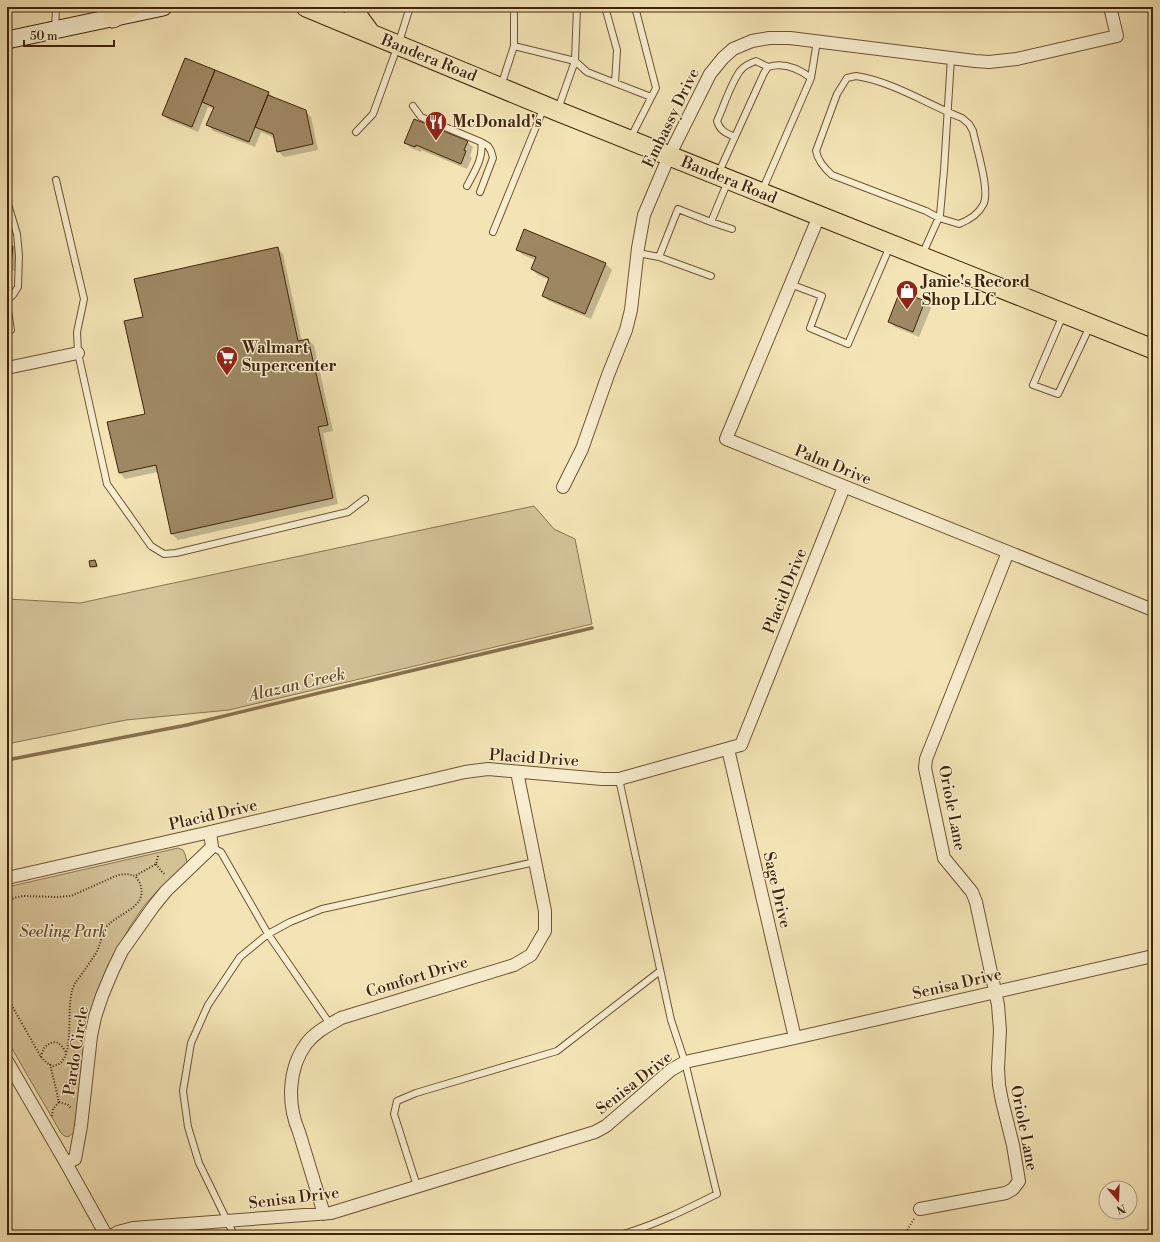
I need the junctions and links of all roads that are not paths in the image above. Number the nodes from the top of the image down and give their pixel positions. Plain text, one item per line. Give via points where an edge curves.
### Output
1 (56, 7) edge
2 (132, 7) edge
3 (163, 7) edge
4 (306, 7) edge
5 (353, 7) edge
6 (410, 7) edge
7 (514, 7) edge
8 (577, 7) edge
9 (605, 7) edge
10 (635, 7) edge
11 (1110, 7) edge
12 (104, 15) edge
13 (54, 30) junction
14 (371, 34) junction
15 (7, 40) edge
16 (817, 41) junction
17 (398, 45) junction
18 (514, 46) junction
19 (951, 58) junction
20 (575, 61) junction
21 (768, 67) junction
22 (811, 78) junction
23 (615, 83) junction
24 (501, 87) junction
25 (651, 97) junction
26 (413, 106) dead end
27 (551, 108) junction
28 (948, 112) junction
29 (356, 132) dead end
30 (735, 138) junction
31 (630, 140) junction
32 (481, 142) junction
33 (669, 156) junction
34 (723, 178) junction
35 (56, 180) dead end
36 (467, 186) dead end
37 (480, 192) dead end
38 (762, 193) junction
39 (7, 201) edge
40 (819, 216) junction
41 (939, 218) junction
42 (711, 222) junction
43 (732, 229) dead end
44 (493, 232) dead end
45 (891, 244) junction
46 (638, 253) junction
47 (659, 257) junction
48 (922, 257) junction
49 (711, 276) dead end
50 (790, 284) junction
51 (7, 300) edge
52 (7, 305) edge
53 (1064, 314) junction
54 (1091, 325) junction
55 (7, 332) edge
56 (1153, 349) edge
57 (78, 353) junction
58 (7, 368) edge
59 (563, 487) dead end
60 (844, 487) junction
61 (365, 499) dead end
62 (1008, 552) junction
63 (1153, 610) edge
64 (728, 749) junction
65 (517, 772) junction
66 (619, 779) junction
67 (210, 832) junction
68 (212, 847) junction
69 (535, 862) junction
70 (7, 878) edge
71 (268, 934) junction
72 (1153, 956) edge
73 (660, 971) junction
74 (995, 992) junction
75 (330, 1024) junction
76 (795, 1038) junction
77 (7, 1060) edge
78 (685, 1062) junction
79 (66, 1163) junction
80 (417, 1186) junction
81 (920, 1209) road end
82 (324, 1214) junction
83 (226, 1221) junction
84 (106, 1235) edge
85 (113, 1235) edge
86 (234, 1235) edge
87 (620, 1235) edge

1 - 13 lane
2 - 12 main road
3 - 12 street
4 - 14 main road, Bandera Road
5 - 14 main road
6 - 17 lane
7 - 18 lane
8 - 20 lane
9 - 23 lane via 617,50
10 - 25 lane via 656,88
11 - 19 street, Embassy Drive via 1116,36 1017,59 989,62
12 - 13 street
13 - 15 street
14 - 17 main road, Bandera Road
16 - 19 street, Embassy Drive
16 - 22 lane
16 - 33 street, Embassy Drive via 770,38 752,41 733,49 710,74
17 - 24 main road, Bandera Road
17 - 29 lane via 373,114
18 - 20 lane
18 - 24 lane
19 - 28 lane
20 - 23 lane via 587,72
20 - 27 lane
21 - 22 lane via 788,66
21 - 30 lane
21 - 30 lane via 756,61 740,70 733,83 717,121 723,132
22 - 38 lane
23 - 25 lane
24 - 27 main road, Bandera Road
25 - 31 lane
26 - 32 lane via 420,117
27 - 31 main road, Bandera Road
27 - 44 lane
28 - 41 lane
28 - 41 lane via 962,118 973,132 986,189 984,204 970,220 959,224
28 - 41 lane via 865,77 847,78 838,94 816,151 818,158 832,175
30 - 34 lane
31 - 33 main road, Bandera Road
32 - 36 lane via 481,156
32 - 37 lane via 488,146 493,158
33 - 34 main road, Bandera Road
33 - 46 street, Embassy Drive via 644,215
34 - 38 main road, Bandera Road
34 - 42 lane
35 - 57 lane via 84,299 77,332
38 - 40 main road, Bandera Road
39 - 51 lane via 17,234 18,256 18,287
40 - 45 main road, Bandera Road
40 - 50 street, Palm Drive
41 - 48 lane
42 - 43 lane
42 - 47 lane via 678,209
45 - 48 main road, Bandera Road
45 - 50 lane via 848,344 810,328 822,296
46 - 47 lane
46 - 59 street, Embassy Drive via 626,330 582,449
47 - 49 lane
48 - 53 main road, Bandera Road
50 - 60 street, Palm Drive via 726,439
52 - 55 lane via 11,330
53 - 54 main road, Bandera Road
53 - 54 lane via 1034,385 1058,394
54 - 56 main road, Bandera Road
57 - 58 street
57 - 61 lane via 107,484 151,546 164,554 348,512
60 - 62 street, Palm Drive
60 - 64 street, Placid Drive via 743,740 740,745
62 - 63 street, Palm Drive
62 - 74 street, Oriole Lane via 926,759 925,768 944,858 972,892 976,902
64 - 66 street, Placid Drive
64 - 76 street, Sage Drive
65 - 66 street, Placid Drive
65 - 67 street, Placid Drive via 488,769 465,772
65 - 69 street, Comfort Drive
66 - 73 lane
67 - 68 street
67 - 70 street, Placid Drive
68 - 71 lane via 221,852
68 - 79 street, Pardo Circle via 153,906 122,951 112,972 95,1017 91,1036 75,1159
69 - 71 lane via 322,909
69 - 75 street, Comfort Drive via 545,911 545,931 531,956 514,965 355,1013
71 - 75 lane
71 - 83 lane via 240,957 208,1005 191,1043 184,1091 188,1127 197,1155
72 - 74 street, Senisa Drive
73 - 78 lane via 671,1020
73 - 80 lane via 557,1051 397,1101 394,1114
74 - 76 street, Senisa Drive
74 - 81 street, Oriole Lane via 1000,1017 999,1085 1019,1181 1006,1193
75 - 82 street, Comfort Drive via 307,1043 295,1063 291,1098 294,1121
76 - 78 street, Senisa Drive
77 - 79 street
78 - 80 street, Senisa Drive via 671,1070 606,1126 595,1132
78 - 87 lane via 717,1194 668,1218
79 - 84 street
80 - 82 street, Senisa Drive
82 - 83 street, Senisa Drive
83 - 85 street, Senisa Drive via 133,1228
83 - 86 lane

